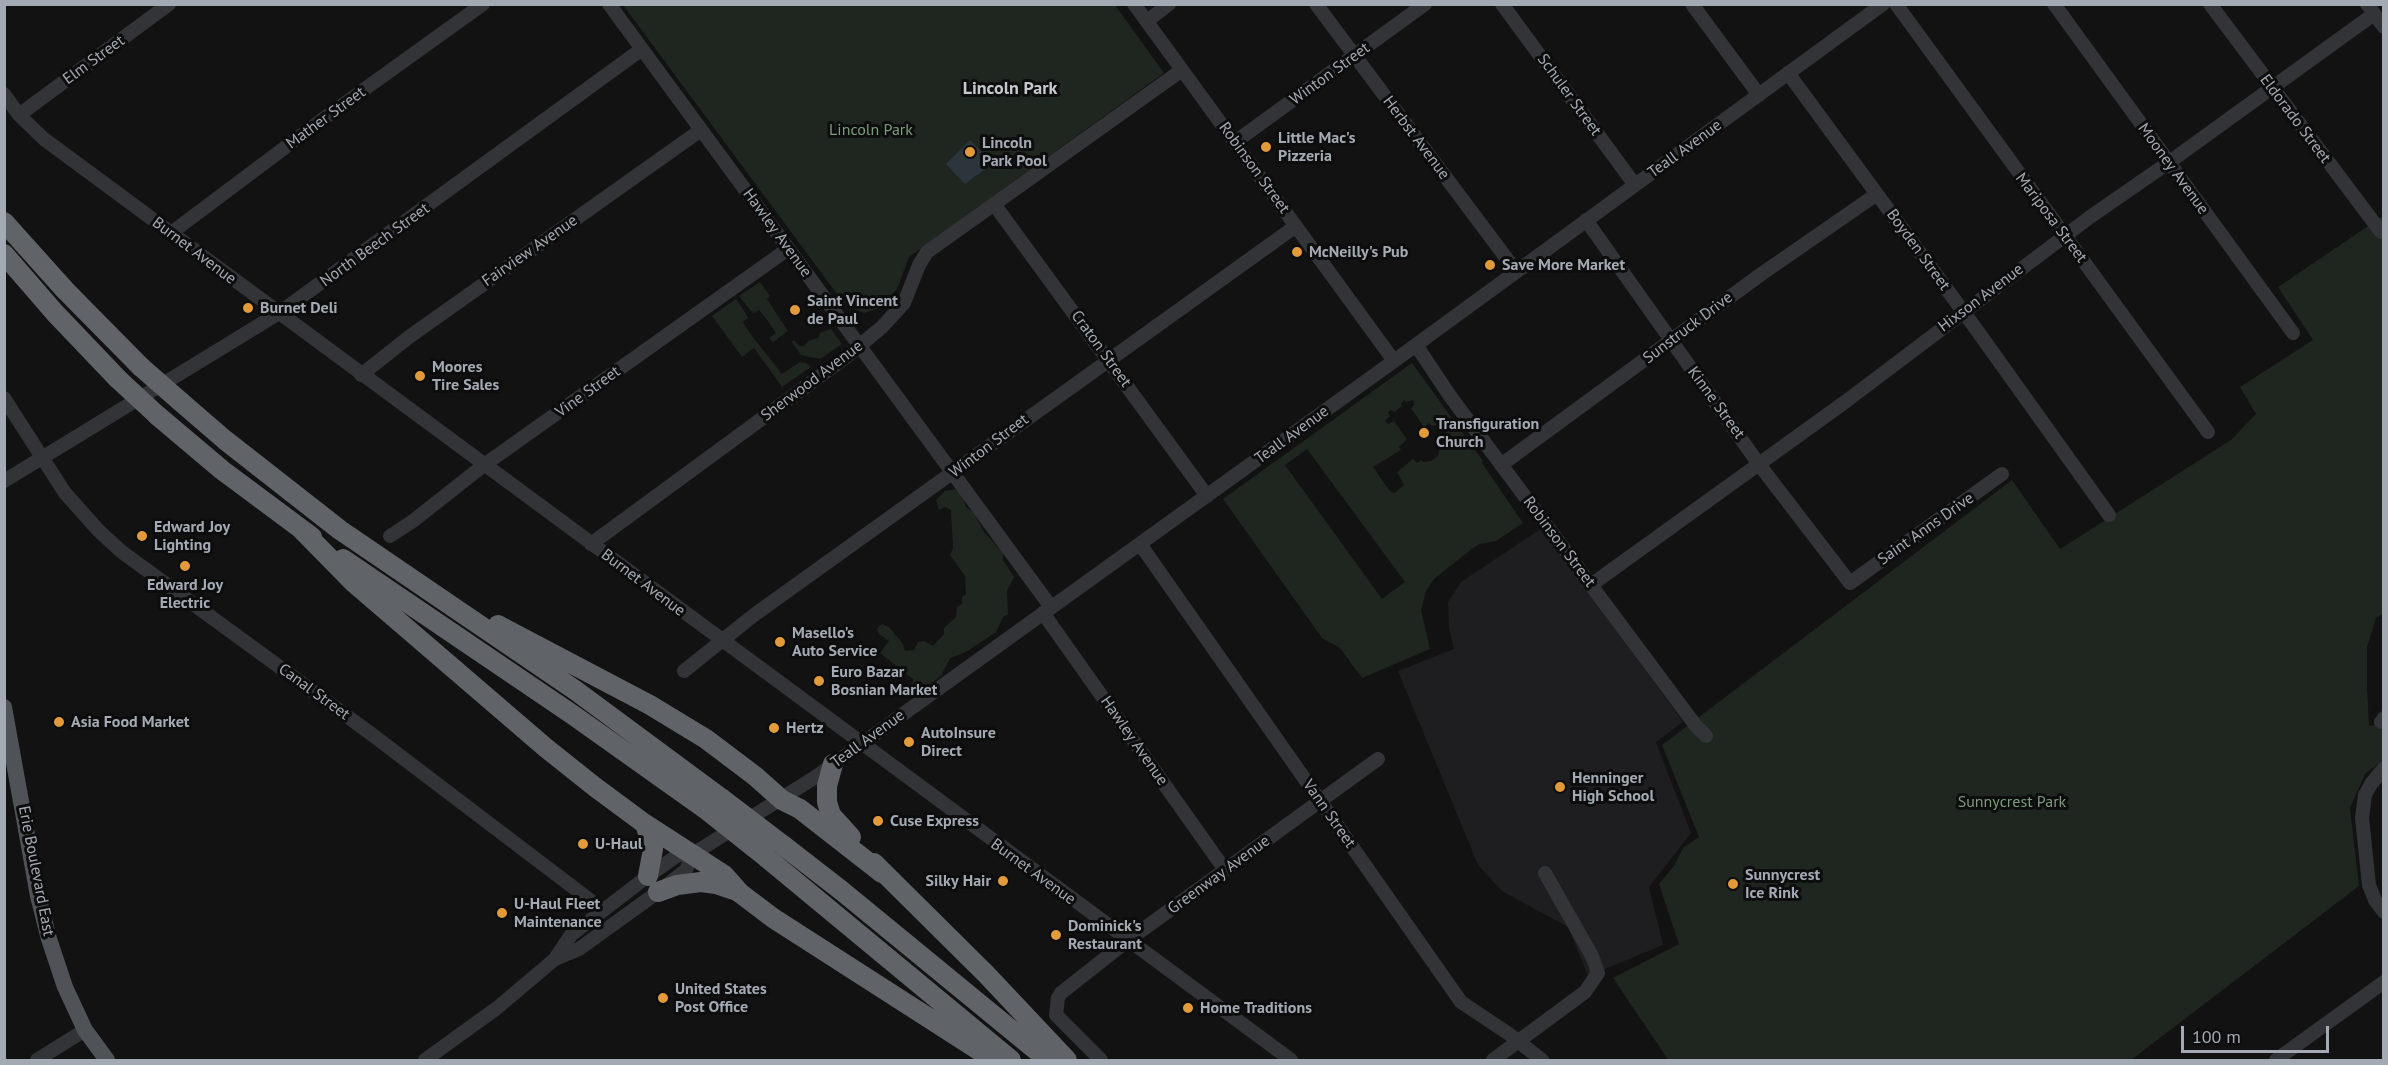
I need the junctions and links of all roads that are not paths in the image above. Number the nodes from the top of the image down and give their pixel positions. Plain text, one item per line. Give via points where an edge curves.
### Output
1 (169, 4) edge
2 (483, 4) edge
3 (609, 4) edge
4 (1134, 4) edge
5 (1169, 4) edge
6 (1316, 4) edge
7 (1425, 4) edge
8 (1502, 4) edge
9 (1692, 4) edge
10 (1883, 4) edge
11 (1896, 4) edge
12 (2054, 4) edge
13 (2211, 4) edge
14 (2370, 9) edge
15 (1146, 21) junction
16 (2384, 27) edge
17 (642, 49) junction
18 (1354, 56) junction
19 (1182, 70) junction
20 (1788, 73) junction
21 (2272, 88) junction
22 (4, 94) edge
23 (1759, 95) junction
24 (19, 115) junction
25 (701, 130) junction
26 (1235, 142) junction
27 (2168, 163) junction
28 (1635, 185) junction
29 (1877, 194) junction
30 (994, 204) junction
31 (1586, 220) junction
32 (4, 222) edge
33 (1296, 226) junction
34 (2381, 232) dead end
35 (171, 233) junction
36 (2064, 236) junction
37 (788, 249) junction
38 (4, 254) edge
39 (1516, 271) junction
40 (1963, 312) junction
41 (279, 313) junction
42 (2293, 333) dead end
43 (1671, 342) junction
44 (1416, 345) junction
45 (859, 347) junction
46 (1109, 360) junction
47 (1394, 361) junction
48 (361, 375) junction
49 (4, 398) edge
50 (2208, 432) dead end
51 (42, 458) junction
52 (1758, 463) junction
53 (484, 465) junction
54 (1501, 465) junction
55 (953, 473) junction
56 (2002, 474) dead end
57 (4, 481) edge
58 (1207, 496) junction
59 (2109, 515) dead end
60 (302, 530) junction
61 (390, 536) dead end
62 (591, 544) junction
63 (1140, 544) junction
64 (1850, 583) joint
65 (1591, 585) junction
66 (429, 589) junction
67 (1047, 610) junction
68 (721, 641) junction
69 (684, 671) dead end
70 (4, 707) edge
71 (1706, 736) dead end
72 (861, 744) junction
73 (1378, 759) dead end
74 (833, 764) junction
75 (2384, 768) edge
76 (782, 800) junction
77 (1320, 801) junction
78 (712, 803) junction
79 (645, 824) junction
80 (693, 855) junction
81 (1224, 870) junction
82 (882, 873) junction
83 (1545, 873) dead end
84 (653, 884) junction
85 (740, 892) junction
86 (603, 910) junction
87 (2384, 912) edge
88 (1127, 941) junction
89 (555, 959) junction
90 (2384, 982) edge
91 (85, 1030) junction
92 (1518, 1042) junction
93 (38, 1060) edge
94 (92, 1060) edge
95 (107, 1060) edge
96 (425, 1060) edge
97 (994, 1060) edge
98 (1011, 1060) edge
99 (1048, 1060) edge
100 (1067, 1060) edge
101 (1101, 1060) edge
102 (1291, 1060) edge
103 (1493, 1060) edge
104 (1542, 1060) edge
105 (2276, 1060) edge

1 - 24 street, Elm Street
2 - 35 street, Mather Street
3 - 17 street, Hawley Avenue
4 - 15 street, Robinson Street
5 - 15 street
6 - 18 street, Herbst Avenue
7 - 18 street, Winton Street
8 - 28 street, Schuler Street
9 - 23 street
10 - 20 street, Teall Avenue
11 - 36 street, Mariposa Street
12 - 27 street, Mooney Avenue
13 - 21 street, Eldorado Street
14 - 16 street
14 - 21 street, Hixson Avenue
15 - 19 street, Robinson Street
17 - 25 street, Hawley Avenue
17 - 41 street, North Beech Street
18 - 26 street, Winton Street
18 - 39 street, Herbst Avenue
19 - 26 street, Robinson Street
19 - 30 street, Sherwood Avenue
20 - 23 street, Teall Avenue
20 - 29 street, Boyden Street
21 - 27 street, Hixson Avenue
21 - 34 street, Eldorado Street
22 - 24 street, Burnet Avenue
23 - 28 street, Teall Avenue
24 - 35 street, Burnet Avenue via 44,139
25 - 37 street, Hawley Avenue
25 - 48 street, Fairview Avenue
26 - 33 street, Robinson Street
27 - 36 street, Hixson Avenue
27 - 42 street, Mooney Avenue
28 - 31 street, Teall Avenue
29 - 40 street, Boyden Street
29 - 43 street, Sunstruck Drive
30 - 45 street, Sherwood Avenue via 927,252 900,310
30 - 46 street, Craton Street
31 - 39 street, Teall Avenue
31 - 43 street, Kinne Street
32 - 66 highway, bridge via 141,367 225,440 340,530
33 - 46 street, Winton Street
33 - 47 street, Robinson Street
35 - 41 street, Burnet Avenue
36 - 40 street, Hixson Avenue
36 - 50 street, Mariposa Street
37 - 45 street, Hawley Avenue
37 - 53 street, Vine Street
38 - 60 highway, bridge via 118,379 222,470
39 - 44 street, Teall Avenue
40 - 52 street, Hixson Avenue
40 - 59 street, Boyden Street
41 - 48 street, Burnet Avenue
41 - 51 street, North Beech Street
43 - 52 street, Kinne Street
43 - 54 street, Sunstruck Drive
44 - 47 street, Teall Avenue
44 - 54 street, Robinson Street
45 - 55 street, Hawley Avenue
45 - 62 street, Sherwood Avenue
46 - 55 street, Winton Street
46 - 58 street, Craton Street
47 - 58 street, Teall Avenue
48 - 53 street, Burnet Avenue
49 - 51 street, Canal Street
51 - 57 street, North Beech Street
51 - 86 street, Canal Street via 65,493 122,552
52 - 64 street, Kinne Street
52 - 65 street, Hixson Avenue
53 - 61 street, Vine Street
53 - 62 street, Burnet Avenue
54 - 65 street, Robinson Street
55 - 67 street, Hawley Avenue
55 - 68 street, Winton Street
56 - 64 street, Saint Anns Drive
58 - 63 street, Teall Avenue
60 - 78 highway via 573,715
60 - 79 highway via 354,582 546,748
62 - 68 street, Burnet Avenue
63 - 67 street, Teall Avenue
63 - 77 street, Vann Street
65 - 71 street, Robinson Street
66 - 76 highway via 650,705 706,739
66 - 78 highway via 575,690
67 - 72 street, Teall Avenue
67 - 81 street, Hawley Avenue
68 - 69 street, Winton Street
68 - 72 street, Burnet Avenue
70 - 91 main road, Erie Boulevard East via 45,924 65,987
72 - 74 street, Teall Avenue
72 - 88 street, Burnet Avenue
73 - 77 street, Greenway Avenue
74 - 76 street, Teall Avenue
74 - 82 highway via 826,795 831,815
75 - 87 street via 2371,783 2362,806 2369,885
76 - 80 street, Teall Avenue
76 - 82 highway via 800,809
77 - 81 street, Greenway Avenue
77 - 92 street, Vann Street via 1461,1002
78 - 98 highway, bridge via 767,858
78 - 99 highway, bridge via 784,846
79 - 80 highway
79 - 84 highway via 653,849
80 - 84 street, Teall Avenue via 678,855
80 - 85 highway
81 - 88 street, Greenway Avenue
82 - 100 highway
83 - 92 street via 1598,973 1585,992
84 - 85 highway via 701,882
84 - 86 street, Teall Avenue
84 - 89 street, Teall Avenue via 579,949
85 - 97 highway via 773,918
86 - 89 street, Teall Avenue via 571,935
88 - 101 street, Greenway Avenue via 1058,998 1056,1015
88 - 102 street, Burnet Avenue
89 - 96 street, Teall Avenue via 497,1008
90 - 105 street
91 - 93 street
91 - 94 main road, Erie Boulevard East
91 - 95 main road, Erie Boulevard East
92 - 103 street
92 - 104 street, Vann Street

